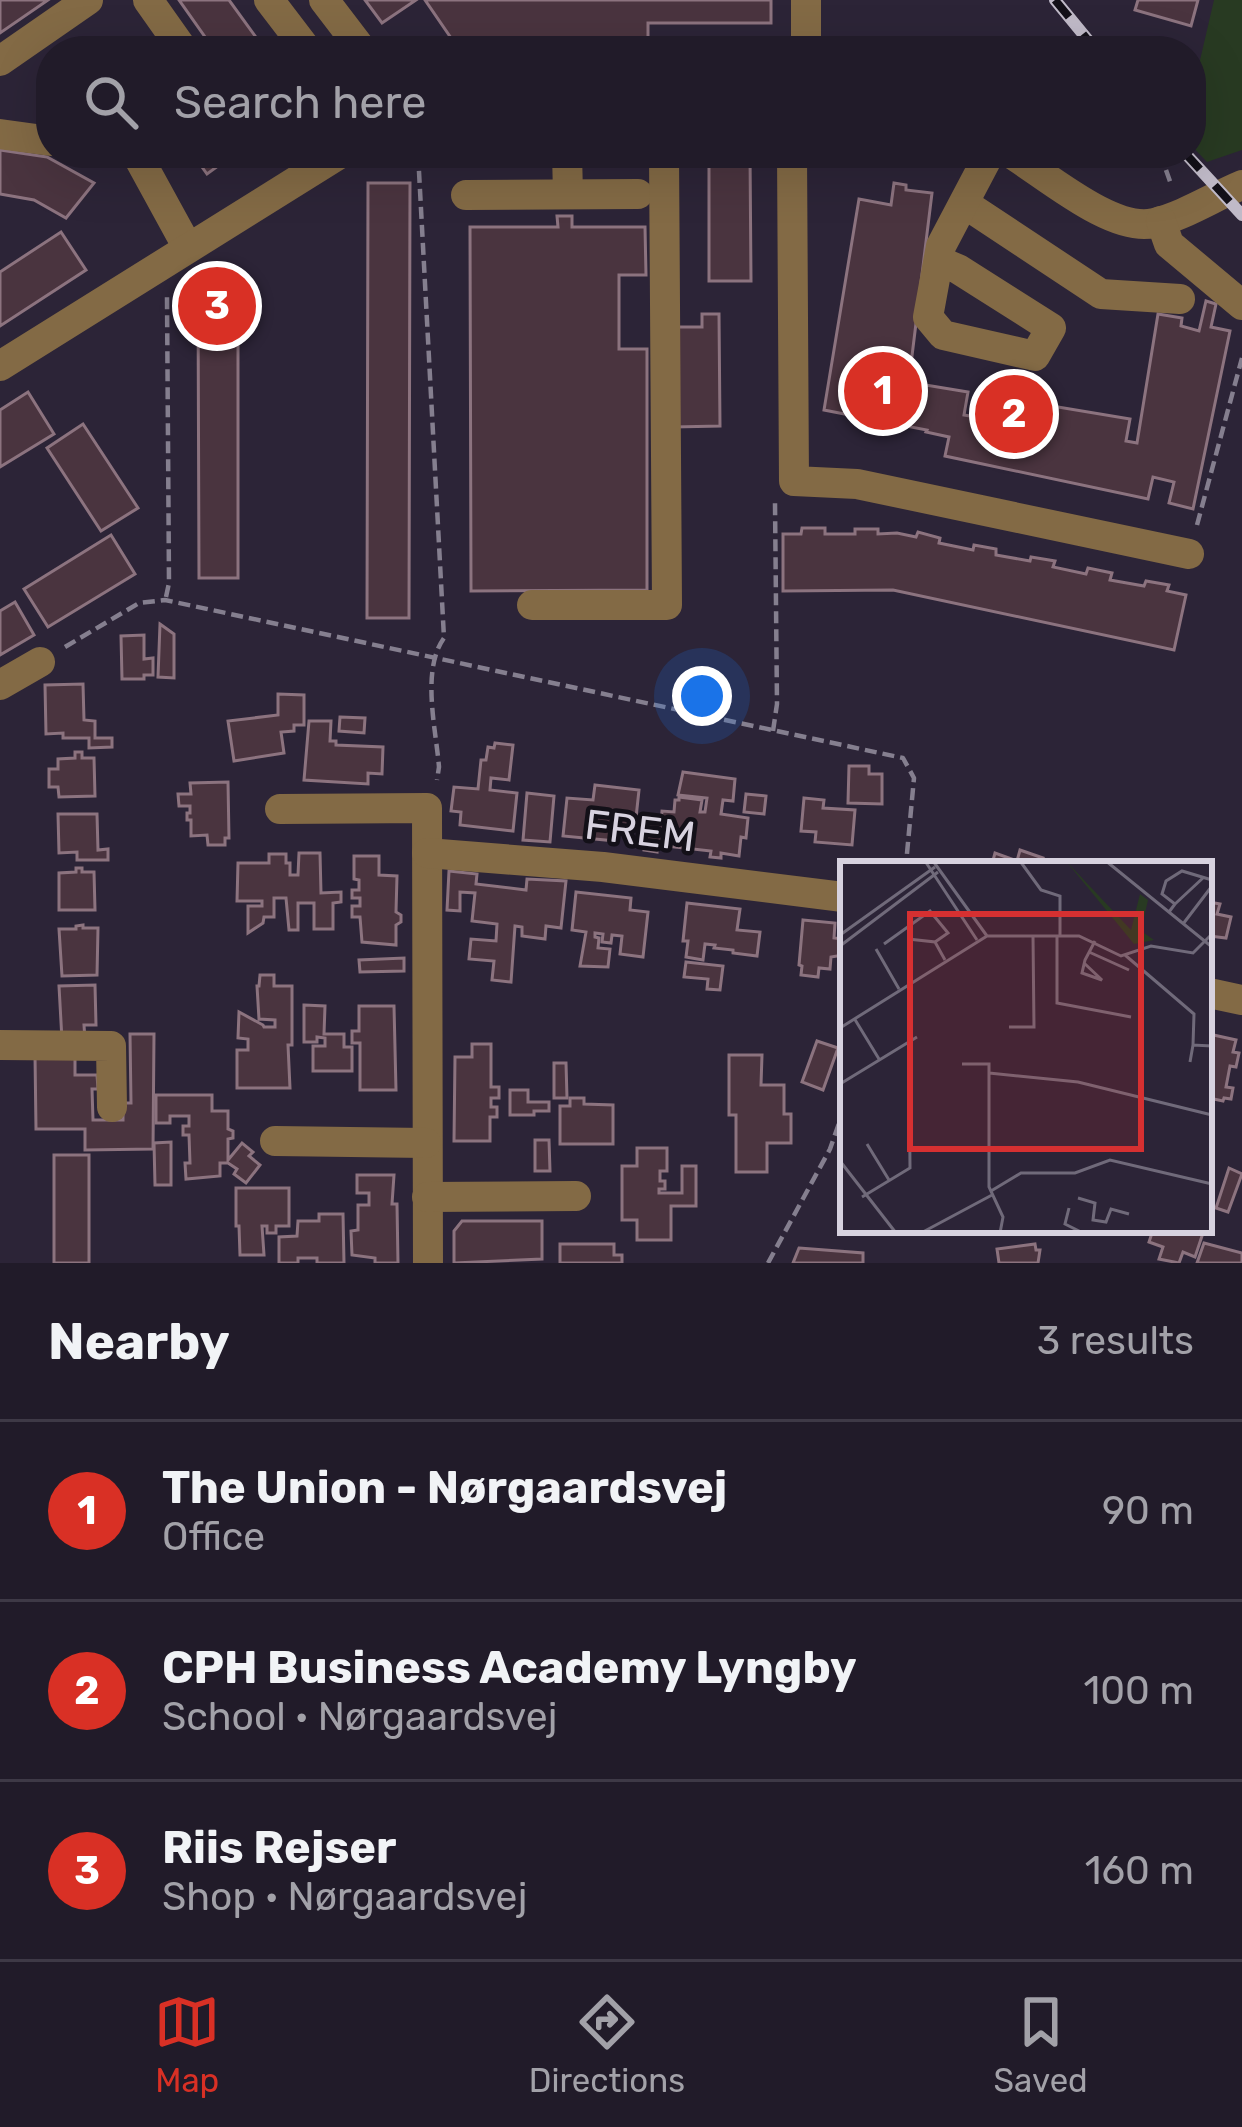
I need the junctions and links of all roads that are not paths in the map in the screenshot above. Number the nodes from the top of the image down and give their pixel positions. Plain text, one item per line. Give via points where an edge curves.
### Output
1 (88, 0) edge
2 (148, 0) edge
3 (269, 0) edge
4 (324, 0) edge
5 (806, 0) edge
6 (36, 36) edge
7 (36, 36) edge
8 (173, 36) edge
9 (297, 36) edge
10 (352, 36) edge
11 (806, 36) edge
12 (0, 61) edge
13 (0, 134) edge
14 (36, 139) edge
15 (142, 168) edge
16 (313, 168) edge
17 (567, 168) edge
18 (664, 168) edge
19 (792, 168) edge
20 (983, 168) edge
21 (1033, 168) edge
22 (1242, 185) edge
23 (568, 194) junction
24 (638, 194) dead end
25 (466, 195) dead end
26 (964, 204) junction
27 (1172, 217) junction
28 (178, 255) junction
29 (939, 261) dead end
30 (1180, 298) dead end
31 (1242, 305) edge
32 (0, 366) edge
33 (1189, 554) road end
34 (532, 605) dead end
35 (40, 662) road end
36 (0, 685) edge
37 (280, 809) dead end
38 (427, 853) junction
39 (840, 897) edge
40 (1212, 994) edge
41 (1242, 1000) edge
42 (0, 1045) edge
43 (112, 1107) dead end
44 (275, 1141) dead end
45 (426, 1143) junction
46 (576, 1196) dead end
47 (427, 1197) junction
48 (428, 1263) edge

1 - 6 street
2 - 8 street
3 - 9 street
4 - 10 street
5 - 11 street
7 - 12 street
13 - 14 street
15 - 28 street
16 - 28 street
17 - 23 street
18 - 34 street via 667,605
19 - 33 street via 794,481 857,484
20 - 26 street
21 - 27 street via 1113,219 1136,225
22 - 27 street
23 - 24 street
23 - 25 street
26 - 29 street
26 - 30 street via 1101,294
27 - 31 street via 1169,244
28 - 32 street
35 - 36 street
37 - 38 street via 428,808
38 - 39 street, FREM
38 - 45 street
40 - 41 street
42 - 43 street via 111,1046
44 - 45 street
45 - 47 street
46 - 47 street
47 - 48 street

